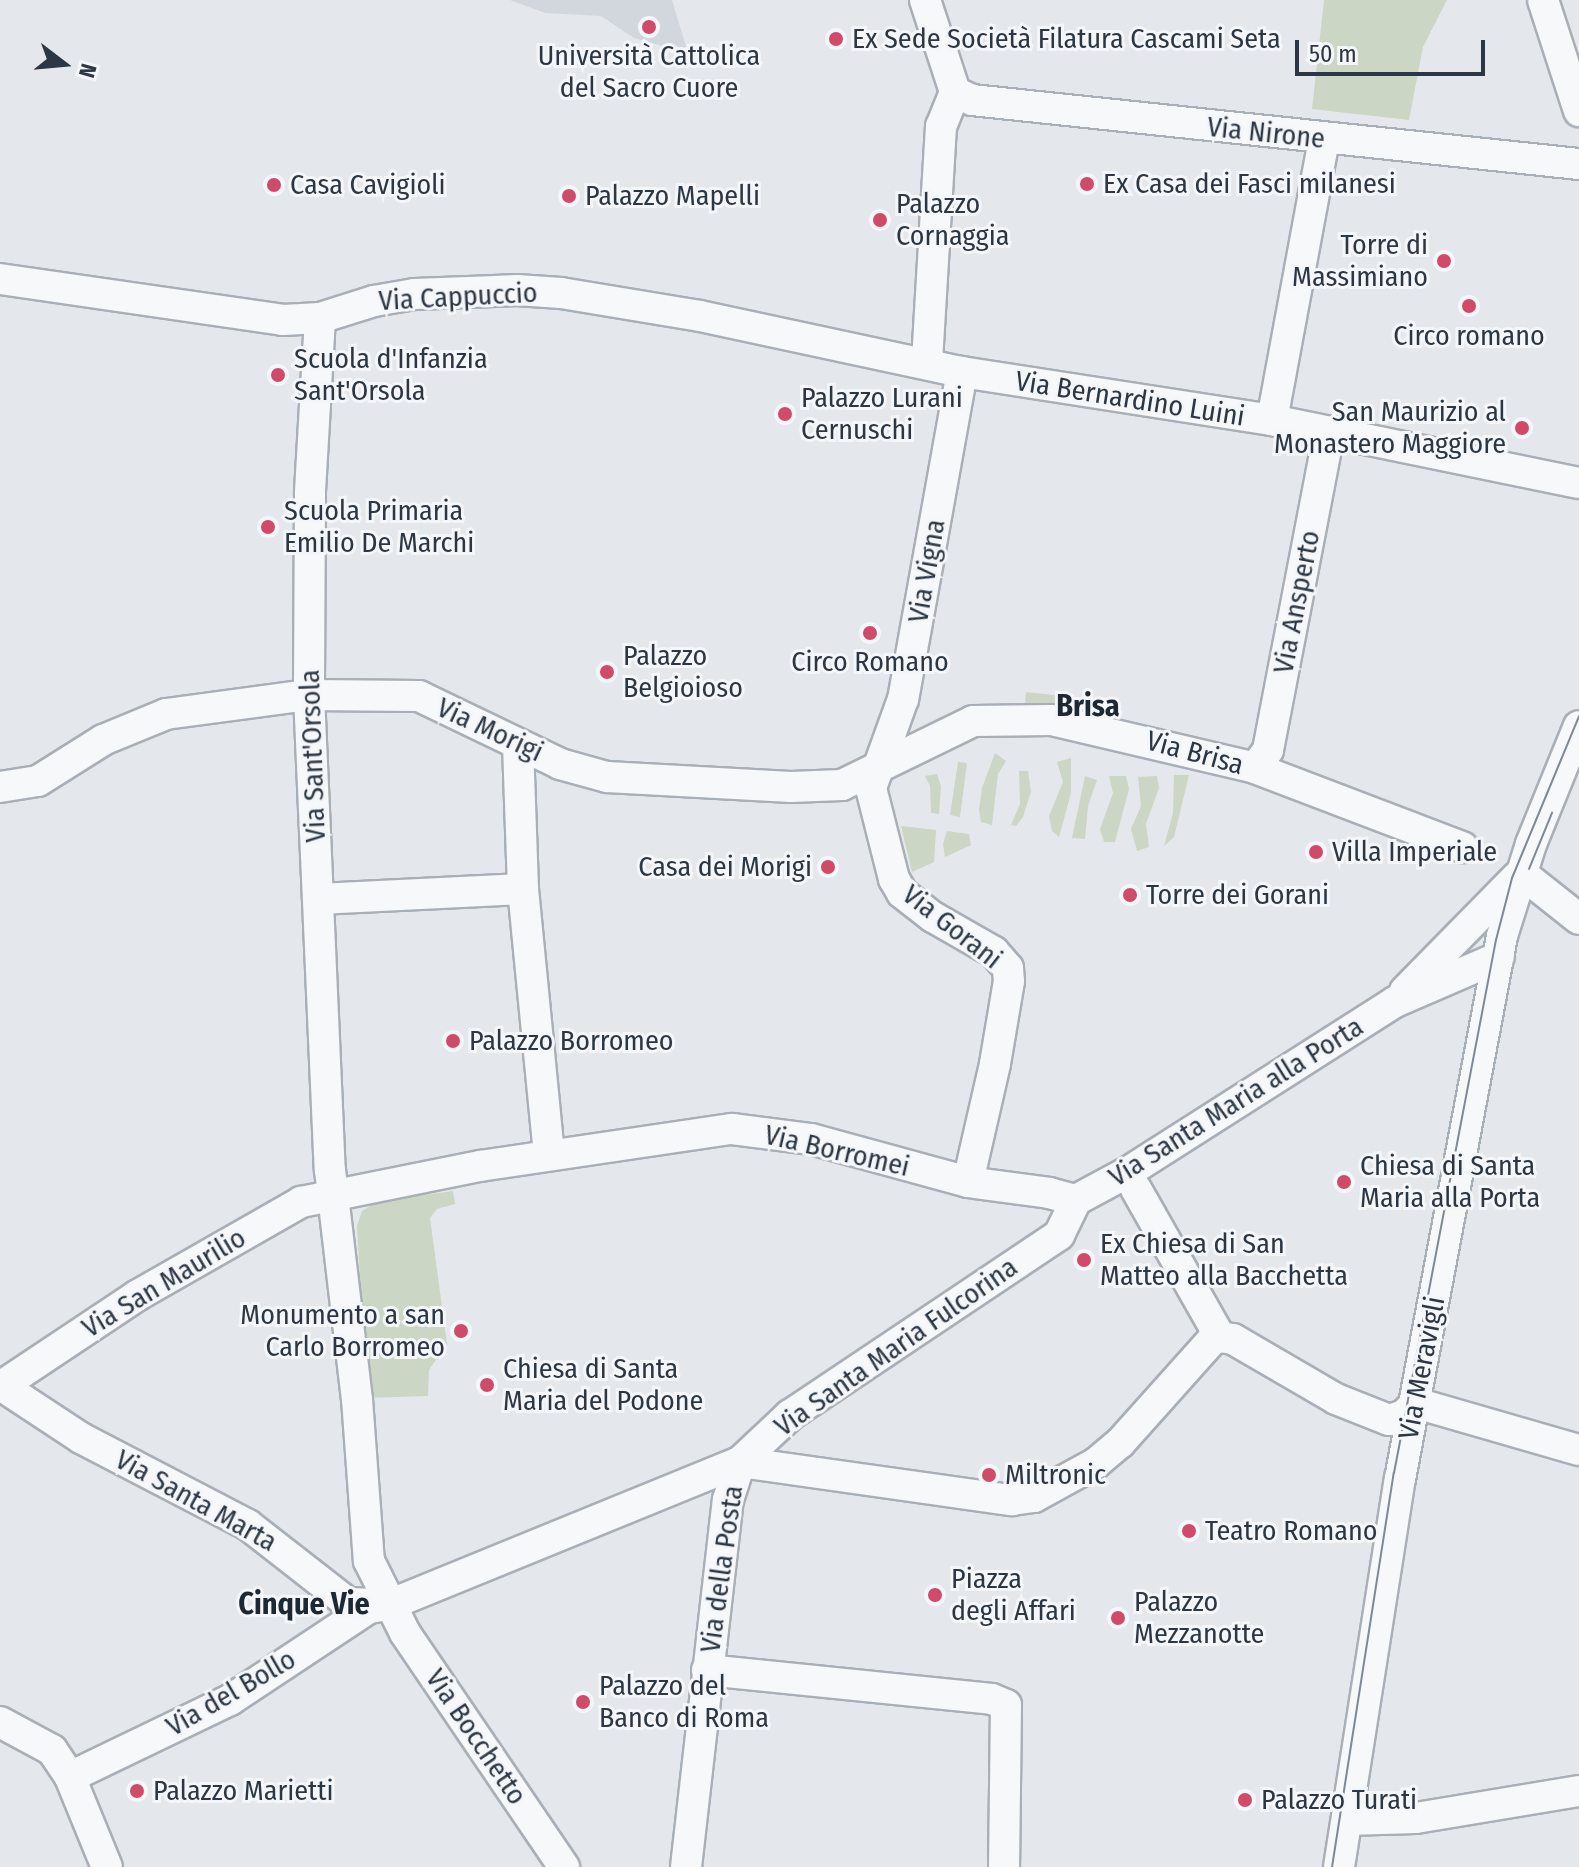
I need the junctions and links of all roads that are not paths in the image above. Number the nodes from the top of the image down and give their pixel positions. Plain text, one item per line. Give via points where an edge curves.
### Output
1 (925, 0) edge
2 (1543, 0) edge
3 (955, 92) junction
4 (1579, 111) edge
5 (1324, 140) junction
6 (1579, 164) edge
7 (0, 279) edge
8 (320, 318) junction
9 (927, 364) junction
10 (962, 372) junction
11 (1272, 420) junction
12 (1329, 432) junction
13 (1579, 483) edge
14 (309, 695) junction
15 (1579, 726) edge
16 (518, 745) junction
17 (878, 767) junction
18 (1255, 768) junction
19 (0, 787) edge
20 (1462, 847) dead end
21 (1521, 873) junction
22 (523, 889) junction
23 (318, 899) junction
24 (1579, 919) edge
25 (1499, 957) junction
26 (1395, 1002) junction
27 (549, 1155) junction
28 (968, 1182) junction
29 (1136, 1189) dead end
30 (334, 1194) junction
31 (1076, 1200) junction
32 (1220, 1337) junction
33 (1, 1387) edge
34 (357, 1399) joint
35 (1416, 1403) junction
36 (1579, 1450) edge
37 (740, 1462) junction
38 (389, 1605) junction
39 (707, 1670) junction
40 (0, 1722) edge
41 (70, 1777) junction
42 (1579, 1791) edge
43 (1347, 1820) junction
44 (107, 1867) edge
45 (564, 1867) edge
46 (686, 1867) edge
47 (1004, 1867) edge
48 (1339, 1867) edge

1 - 3 street
2 - 4 street
3 - 5 street, Via Nirone via 972,100
3 - 9 street via 941,126
5 - 6 street, Via Nirone
5 - 11 street
7 - 8 street, Via Cappuccio via 283,320
8 - 9 street, Via Cappuccio via 414,294 561,293
8 - 14 street, Via Sant'Orsola via 310,494
9 - 10 street, Via Cappuccio
10 - 11 street, Via Bernardino Luini
10 - 17 street, Via Vigna via 903,699
11 - 12 street, Via Bernardino Luini
12 - 13 street, Via Bernardino Luini
12 - 18 street, Via Ansperto via 1268,750
14 - 16 street, Via Morigi via 419,696
14 - 19 street, Via Morigi via 166,714 131,726 38,781
14 - 23 street, Via Sant'Orsola
15 - 21 street, Via Meravigli
16 - 17 street, Via Morigi via 595,774 642,780 821,787 842,785
16 - 22 street
17 - 18 street, Via Brisa via 950,729 991,719 1051,720
17 - 28 street, Via Gorani via 871,788 902,893 994,952 1008,968 995,1064
18 - 20 street, Via Brisa
21 - 24 street
21 - 25 street, Via Meravigli
21 - 26 street, Via Santa Maria alla Porta
22 - 23 street
22 - 27 street
23 - 30 street, Via Sant'Orsola
25 - 26 street, Via Santa Maria alla Porta
25 - 35 street, Via Meravigli
26 - 31 street, Via Santa Maria alla Porta
27 - 28 street, Via Borromei via 732,1129 811,1139
27 - 30 street, Via Borromei
28 - 31 street, Via Borromei
29 - 32 street
30 - 33 street, Via San Maurilio via 301,1202 138,1295
30 - 34 street, Via Sant'Orsola
31 - 37 street, Via Santa Maria Fulcorina via 1059,1235 790,1415
32 - 35 street via 1233,1339 1336,1399 1389,1420
32 - 37 street via 1141,1424 1096,1463 1034,1497 1012,1500
33 - 38 street, Via Santa Marta via 81,1438 248,1525 348,1603
34 - 38 street, Via Bocchetto via 369,1561
35 - 36 street
35 - 43 street, Via Meravigli
37 - 38 street, Via Santa Maria Fulcorina
37 - 39 street, Via della Posta via 728,1500
38 - 41 street, Via del Bollo via 369,1608 230,1700
38 - 45 street, Via Bocchetto
39 - 46 street, Via della Posta
39 - 47 street via 992,1699 1006,1705
40 - 41 street via 52,1750
41 - 44 street
42 - 43 street via 1416,1818
43 - 48 street, Via Meravigli

